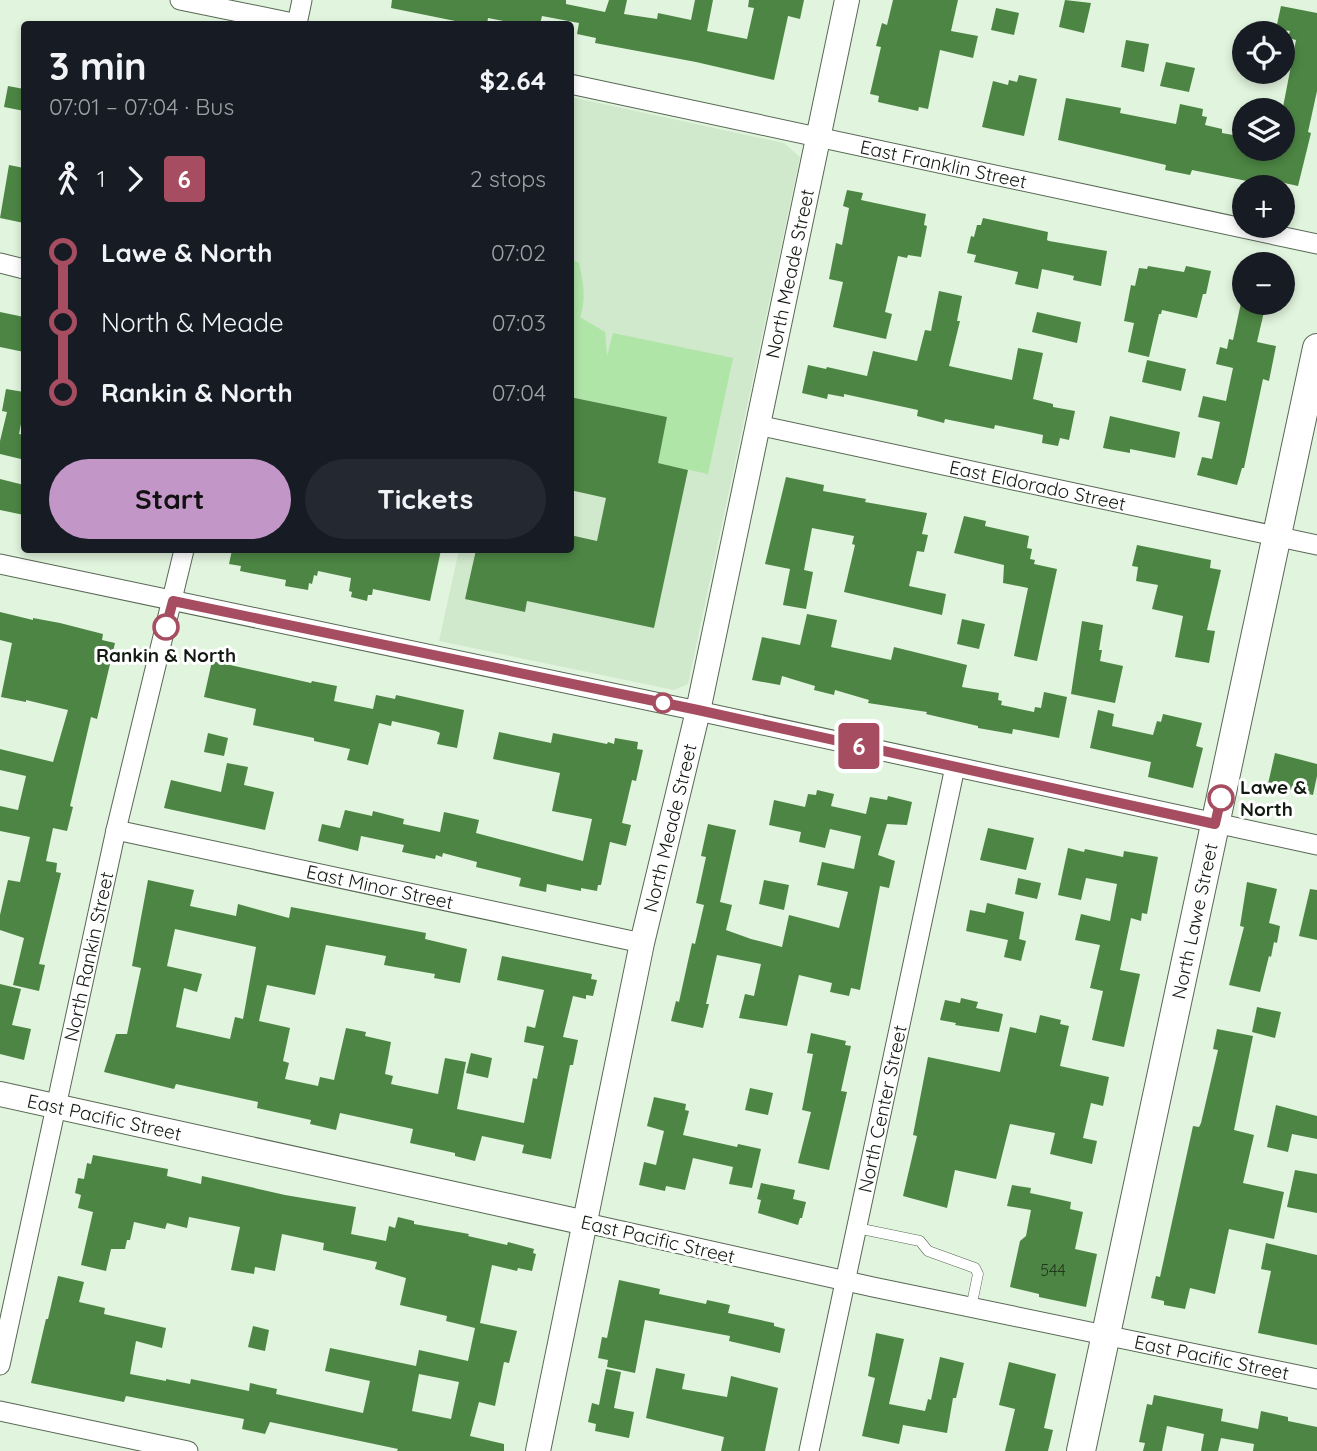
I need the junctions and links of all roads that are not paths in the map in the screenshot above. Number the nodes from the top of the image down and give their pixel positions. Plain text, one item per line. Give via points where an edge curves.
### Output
1 (180, 0) edge
2 (302, 0) edge
3 (847, 0) edge
4 (282, 21) edge
5 (298, 21) edge
6 (574, 85) edge
7 (819, 138) junction
8 (1317, 244) edge
9 (0, 263) edge
10 (21, 268) edge
11 (1317, 348) edge
12 (757, 425) junction
13 (1277, 536) junction
14 (1317, 545) edge
15 (183, 553) edge
16 (0, 564) edge
17 (173, 601) junction
18 (698, 710) junction
19 (955, 767) junction
20 (1215, 824) junction
21 (116, 830) junction
22 (1317, 845) edge
23 (642, 943) junction
24 (0, 1094) edge
25 (56, 1106) junction
26 (586, 1223) junction
27 (857, 1228) junction
28 (845, 1280) junction
29 (971, 1307) junction
30 (1106, 1335) junction
31 (0, 1365) edge
32 (1317, 1379) edge
33 (0, 1411) edge
34 (188, 1451) edge
35 (538, 1451) edge
36 (810, 1451) edge
37 (1081, 1451) edge

1 - 4 street
2 - 5 street
3 - 7 street, North Meade Street
6 - 7 street, East Franklin Street
7 - 8 street, East Franklin Street
7 - 12 street, North Meade Street
9 - 10 street
11 - 13 main road, North Lawe Street
12 - 13 street, East Eldorado Street
12 - 18 street, North Meade Street
13 - 14 street, East Eldorado Street
13 - 20 main road, North Lawe Street
15 - 17 street, North Rankin Street
16 - 17 street
17 - 18 street
17 - 21 street, North Rankin Street
18 - 19 street
18 - 23 street, North Meade Street
19 - 20 street
19 - 27 street, North Center Street
20 - 22 street
20 - 30 main road, North Lawe Street
21 - 23 street, East Minor Street
21 - 25 street, North Rankin Street
23 - 26 street, North Meade Street
24 - 25 street, East Pacific Street
25 - 26 street, East Pacific Street
25 - 31 street, North Rankin Street
26 - 28 street, East Pacific Street
26 - 35 street, North Meade Street
27 - 28 street, North Center Street
27 - 29 lane via 920,1241 928,1251 975,1268 978,1274
28 - 29 street, East Pacific Street
28 - 36 street, North Center Street
29 - 30 street, East Pacific Street
30 - 32 street, East Pacific Street
30 - 37 main road, North Lawe Street
33 - 34 street

